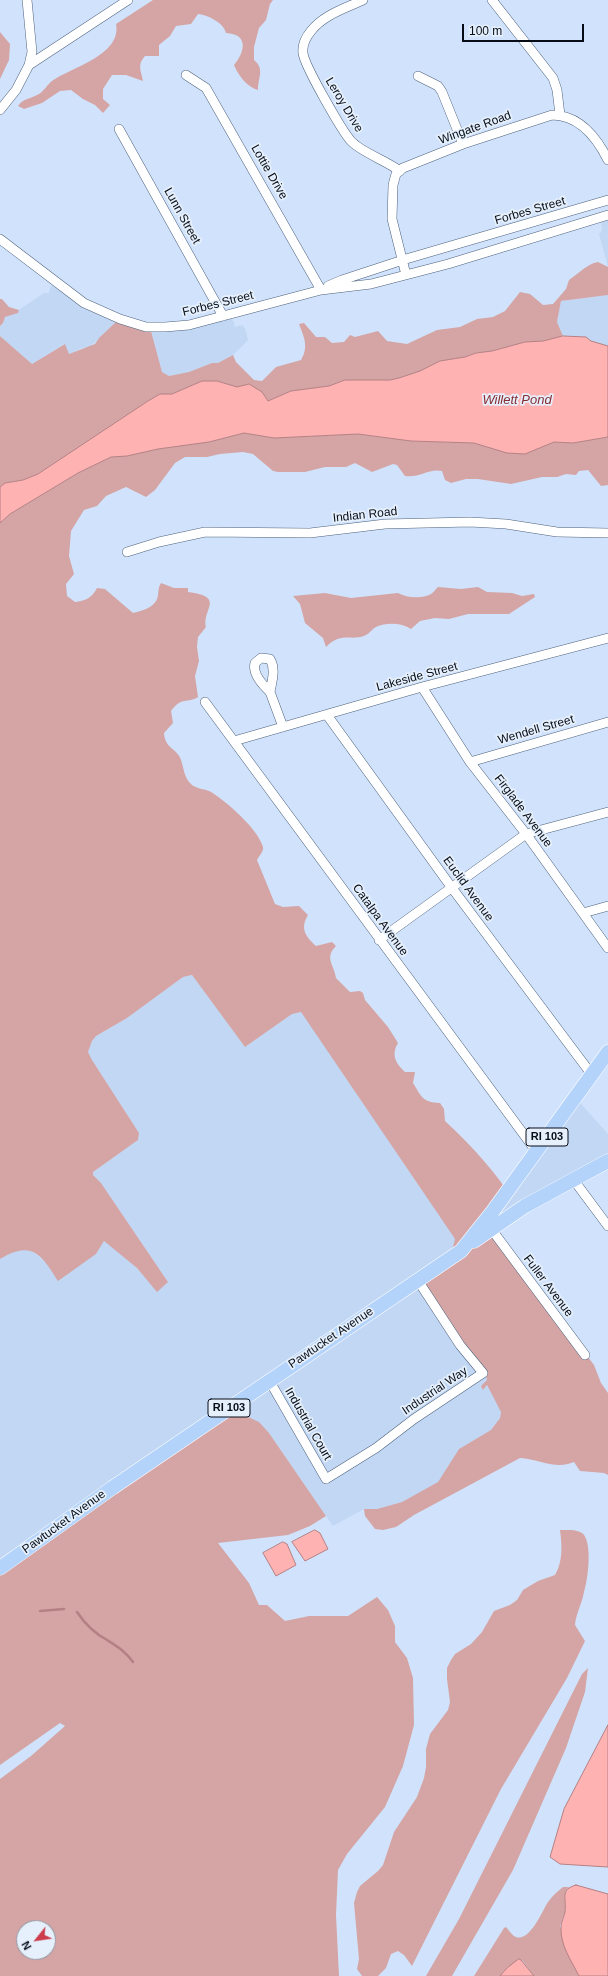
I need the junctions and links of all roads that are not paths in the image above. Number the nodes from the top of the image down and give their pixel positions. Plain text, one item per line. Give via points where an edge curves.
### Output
1 (27, 0) edge
2 (128, 0) edge
3 (363, 0) edge
4 (492, 0) edge
5 (29, 65) junction
6 (186, 75) dead end
7 (418, 76) dead end
8 (0, 110) edge
9 (560, 115) junction
10 (119, 129) dead end
11 (463, 144) junction
12 (608, 160) edge
13 (400, 171) junction
14 (608, 200) edge
15 (608, 215) edge
16 (0, 239) edge
17 (402, 260) junction
18 (406, 275) junction
19 (321, 290) junction
20 (223, 316) junction
21 (608, 533) edge
22 (127, 552) dead end
23 (608, 638) edge
24 (422, 687) junction
25 (270, 692) dead end
26 (205, 702) dead end
27 (327, 715) junction
28 (608, 722) edge
29 (283, 727) junction
30 (234, 741) junction
31 (470, 762) junction
32 (608, 812) edge
33 (526, 834) junction
34 (452, 888) junction
35 (608, 906) edge
36 (583, 913) junction
37 (379, 940) junction
38 (608, 948) edge
39 (608, 1052) edge
40 (592, 1076) junction
41 (536, 1151) junction
42 (608, 1161) edge
43 (573, 1179) junction
44 (510, 1187) junction
45 (525, 1206) junction
46 (489, 1226) junction
47 (608, 1226) edge
48 (417, 1279) junction
49 (585, 1355) dead end
50 (269, 1380) junction
51 (326, 1480) joint
52 (0, 1568) edge

1 - 5 street via 32,52
2 - 5 street
3 - 13 street, Leroy Drive via 319,23 306,37 303,54 329,106 351,140
4 - 9 street via 553,78
5 - 8 street via 16,90
6 - 19 street, Lottie Drive via 206,88
7 - 11 street via 438,86 442,92
9 - 11 street, Wingate Road via 552,115
9 - 12 street via 584,127 602,148
10 - 20 street, Lunn Street
11 - 13 street, Wingate Road
13 - 17 street via 396,174 393,185 392,218
14 - 17 street, Forbes Street
15 - 18 street, Forbes Street
16 - 20 street, Forbes Street via 72,296 120,319 146,326 166,327 189,325
17 - 18 street
17 - 19 street, Forbes Street via 342,280
18 - 19 street, Forbes Street via 371,284
19 - 20 street, Forbes Street
21 - 22 street, Indian Road via 556,532 506,524 470,522 386,524 310,533 205,532
23 - 24 street, Lakeside Street
24 - 27 street, Lakeside Street
24 - 31 street, Firglade Avenue
25 - 29 street
26 - 30 street, Catalpa Avenue
27 - 29 street, Lakeside Street
27 - 34 street, Euclid Avenue
28 - 31 street, Wendell Street
29 - 30 street, Lakeside Street
30 - 37 street, Catalpa Avenue
31 - 33 street, Firglade Avenue
32 - 33 street
33 - 34 street
33 - 36 street, Firglade Avenue
34 - 37 street
34 - 40 street, Euclid Avenue
35 - 36 street
36 - 38 street, Firglade Avenue
37 - 41 street, Catalpa Avenue
39 - 40 main road, RI 103
40 - 41 main road, RI 103
41 - 44 main road, RI 103
42 - 43 main road, RI 103
43 - 45 main road, RI 103
43 - 47 street
44 - 45 main road
44 - 46 main road, RI 103
45 - 46 main road, RI 103
46 - 48 main road, Pawtucket Avenue / RI 103 via 461,1251
46 - 49 street, Fuller Avenue
48 - 50 main road, Pawtucket Avenue / RI 103
48 - 51 street, Industrial Way via 460,1345 482,1373
50 - 51 street, Industrial Court
50 - 52 main road, Pawtucket Avenue / RI 103

